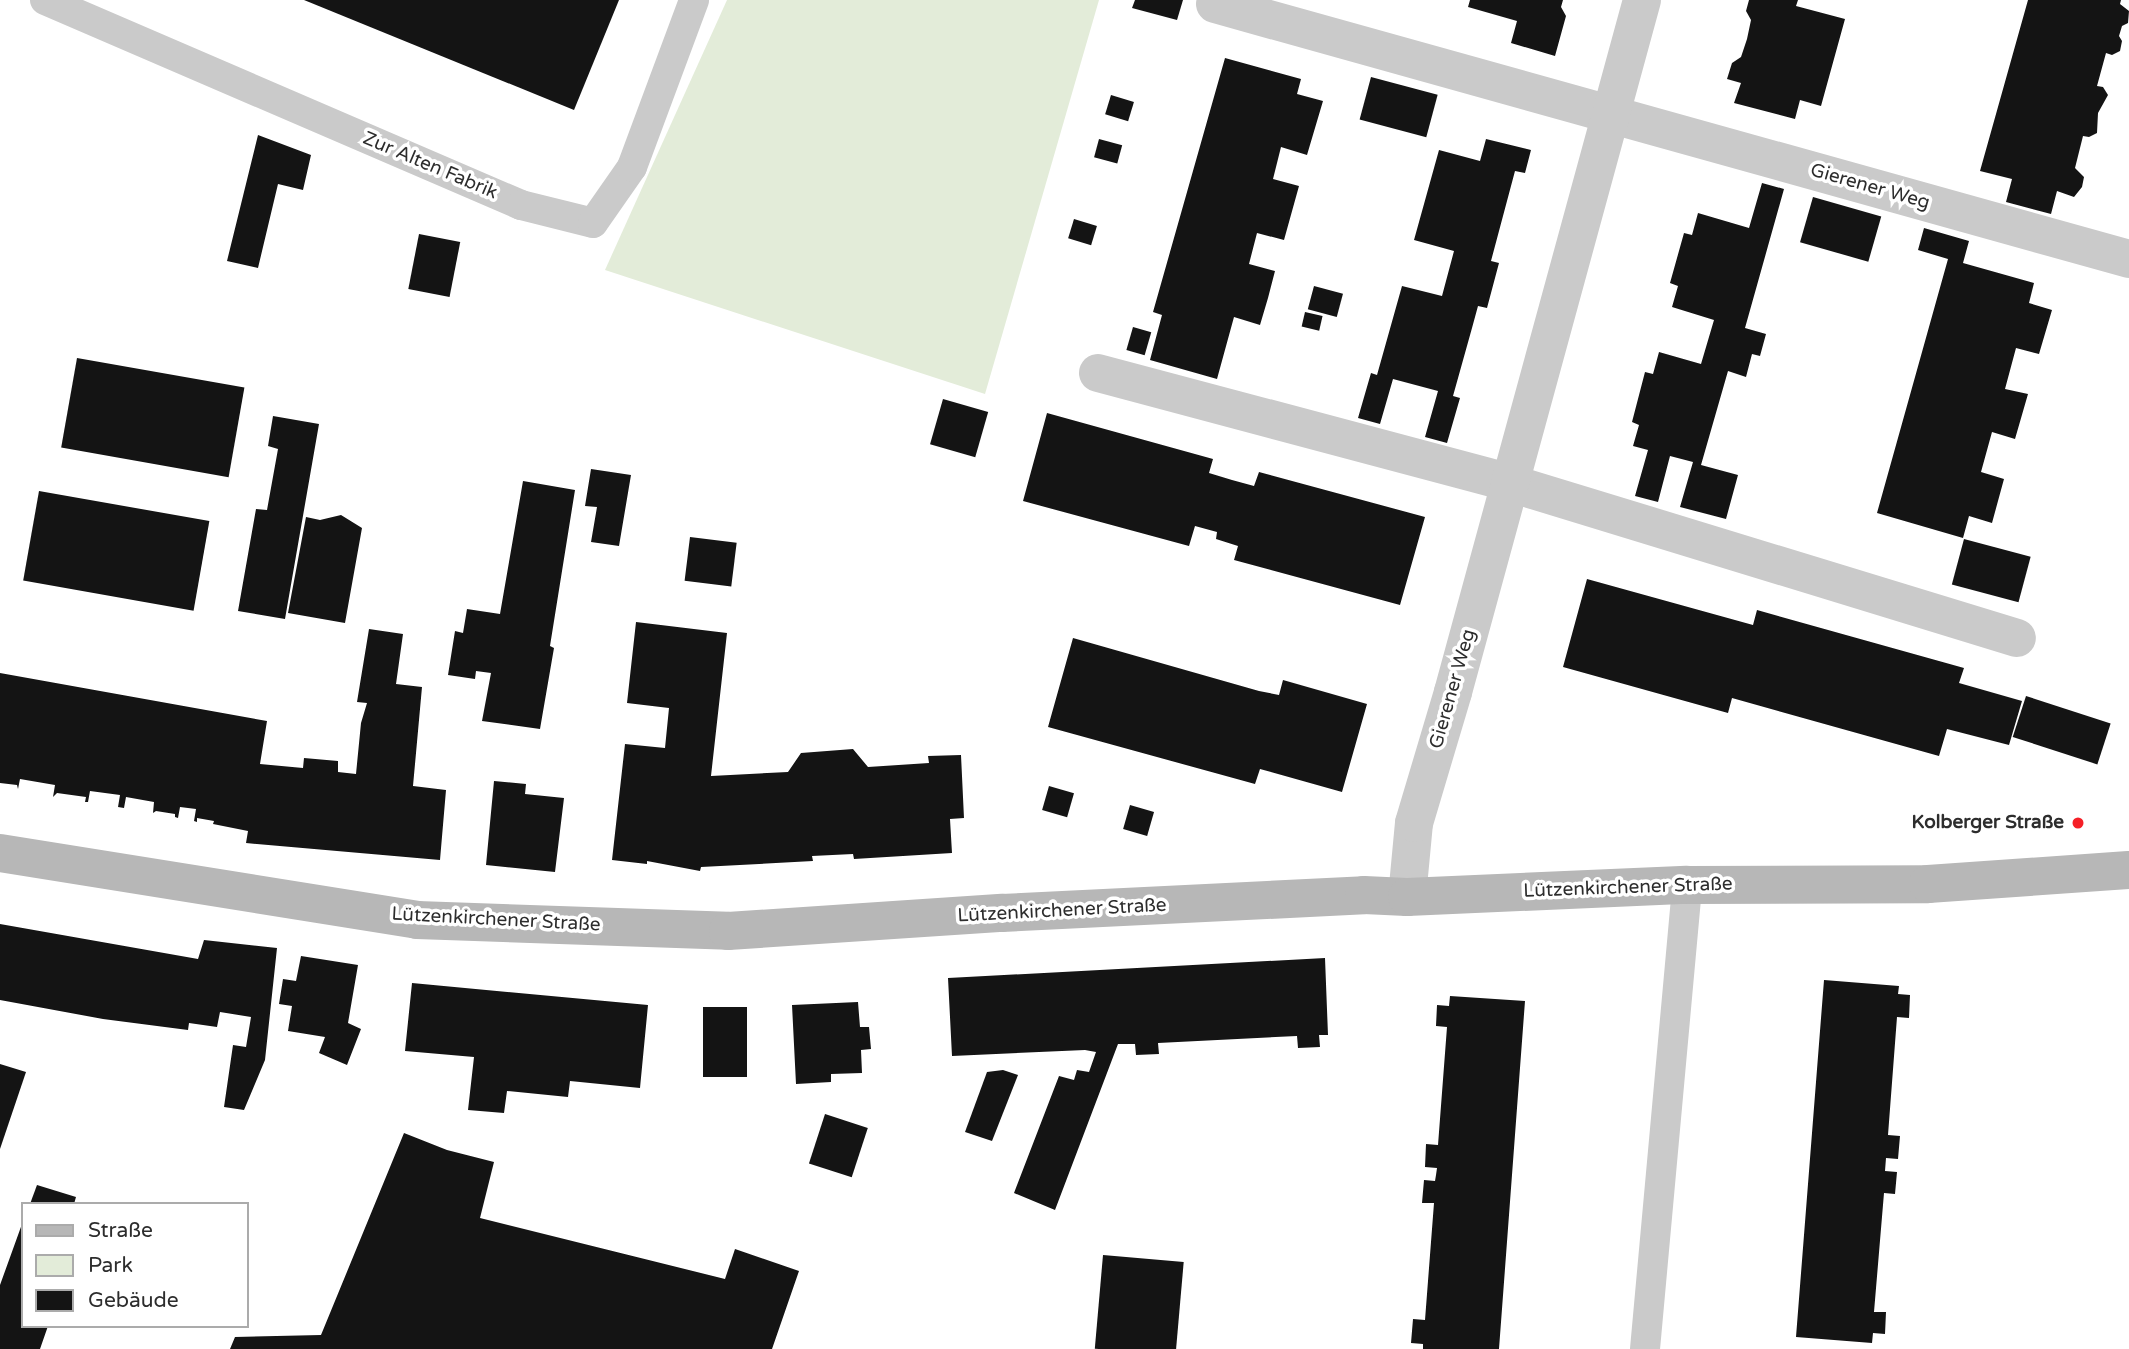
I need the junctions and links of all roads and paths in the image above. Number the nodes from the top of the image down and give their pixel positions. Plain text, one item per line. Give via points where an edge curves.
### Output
1 (45, 0) edge
2 (694, 0) edge
3 (1642, 0) edge
4 (1215, 4) dead end
5 (1613, 113) junction
6 (2129, 259) edge
7 (1098, 373) dead end
8 (1510, 483) junction
9 (2017, 638) dead end
10 (0, 853) edge
11 (2129, 870) edge
12 (1687, 885) junction
13 (1407, 897) junction
14 (1645, 1349) edge

1 - 2 lane, Zur Alten Fabrik via 521,205 593,223 632,167
3 - 5 street, Gierener Weg
4 - 5 street, Gierener Weg
5 - 6 street, Gierener Weg
5 - 8 street, Gierener Weg
7 - 8 street
8 - 9 street
8 - 13 street, Gierener Weg via 1414,823
10 - 13 street, Lützenkirchener Straße via 417,920 674,930 1350,896
11 - 12 street, Lützenkirchener Straße via 1928,884
12 - 13 street, Lützenkirchener Straße
12 - 14 lane

